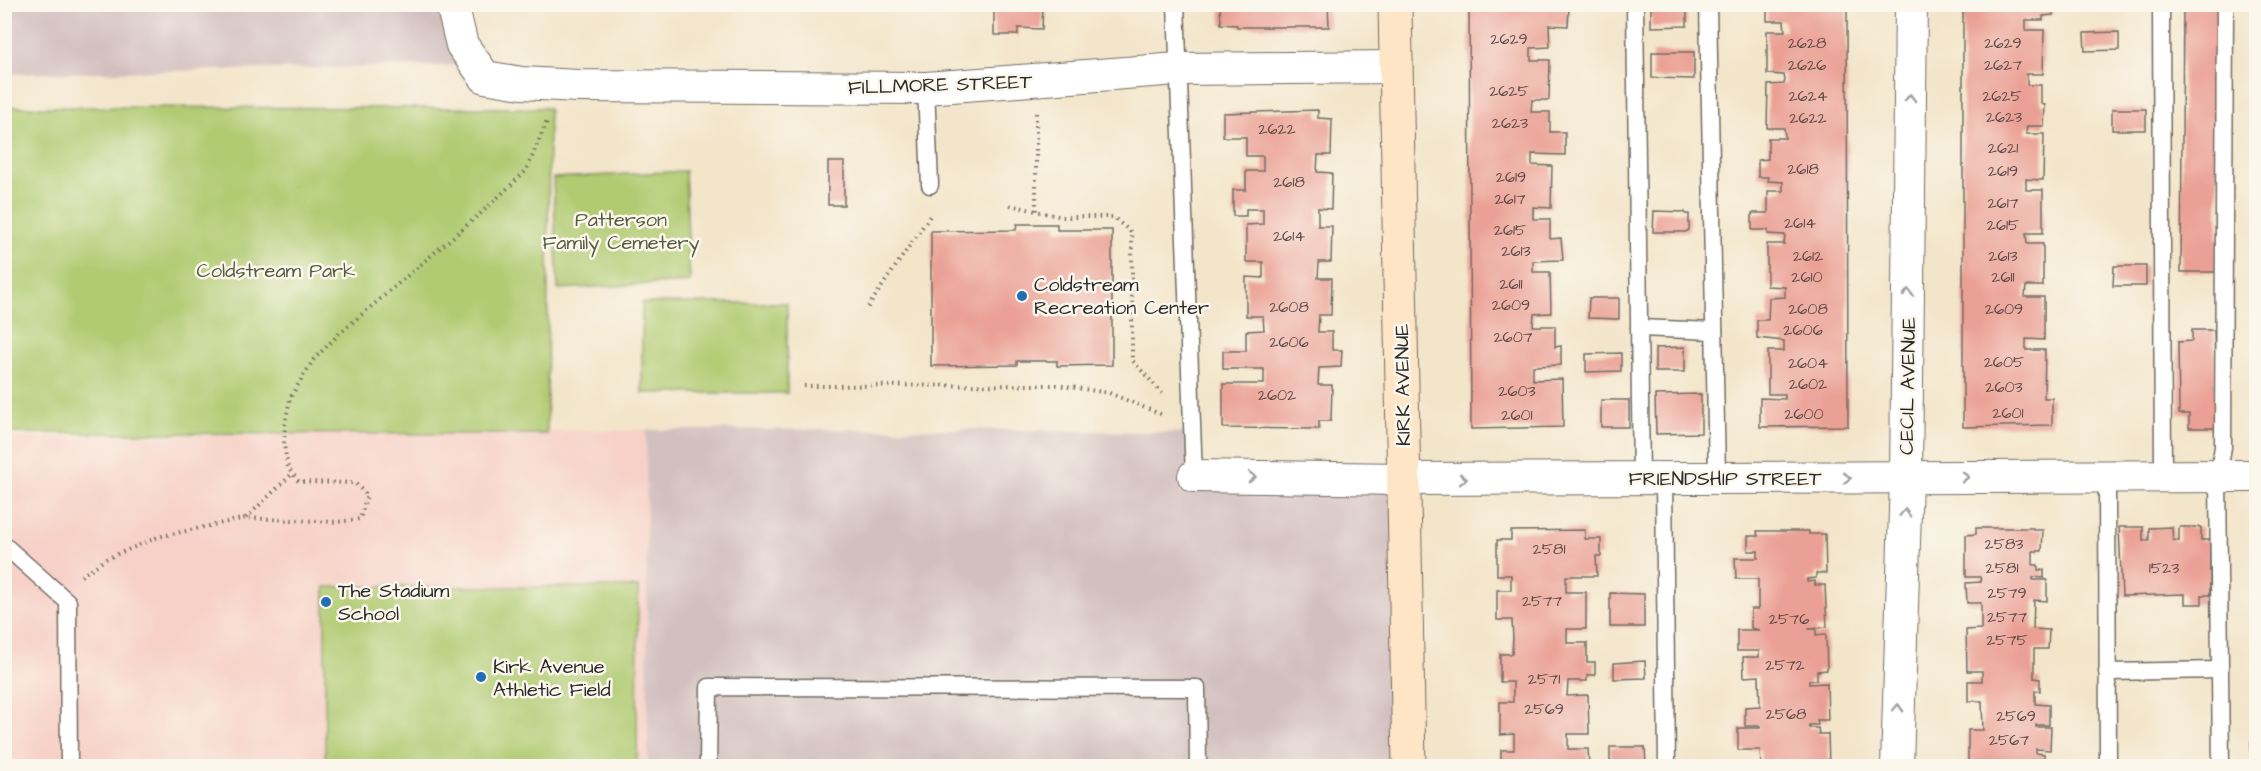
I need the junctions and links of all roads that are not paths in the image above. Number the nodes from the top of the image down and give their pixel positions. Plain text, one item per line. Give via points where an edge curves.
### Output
1 (452, 4) edge
2 (1176, 4) edge
3 (1395, 4) edge
4 (1635, 4) edge
5 (1708, 4) edge
6 (1911, 4) edge
7 (2161, 4) edge
8 (2225, 4) edge
9 (1396, 67) junction
10 (1179, 69) junction
11 (926, 88) junction
12 (930, 185) dead end
13 (1639, 328) junction
14 (1714, 331) junction
15 (1194, 476) joint
16 (2218, 476) junction
17 (2256, 476) edge
18 (2107, 477) junction
19 (2163, 477) junction
20 (1652, 478) junction
21 (1717, 478) junction
22 (1906, 478) junction
23 (1404, 479) junction
24 (4, 545) edge
25 (2220, 670) junction
26 (2107, 672) junction
27 (69, 766) edge
28 (708, 766) edge
29 (1198, 766) edge
30 (1409, 766) edge
31 (1667, 766) edge
32 (1897, 766) edge
33 (2108, 766) edge
34 (2221, 766) edge

1 - 11 street, FILLMORE STREET via 462,45 484,76 522,83 589,87
2 - 10 lane
3 - 9 street, KIRK AVENUE
4 - 13 lane
5 - 14 lane
22 -> 6 street, CECIL AVENUE
7 - 19 lane
8 - 16 lane via 2223,447
9 - 10 street, FILLMORE STREET
9 - 23 street, KIRK AVENUE
10 - 11 street, FILLMORE STREET
10 - 15 lane
11 - 12 lane
13 - 14 lane
13 - 20 lane
14 - 21 lane
15 -> 23 street, FRIENDSHIP STREET
16 - 17 street, FRIENDSHIP STREET
16 - 19 street, FRIENDSHIP STREET
16 - 25 lane
18 - 19 street, FRIENDSHIP STREET
22 -> 18 street, FRIENDSHIP STREET
18 - 26 lane
20 - 21 street, FRIENDSHIP STREET
23 -> 20 street, FRIENDSHIP STREET
20 - 31 lane
21 -> 22 street, FRIENDSHIP STREET
32 -> 22 street, CECIL AVENUE
23 - 30 street, KIRK AVENUE
24 - 27 lane via 68,602
25 - 26 lane
25 - 34 lane
26 - 33 lane
28 - 29 lane via 709,687 1197,688

